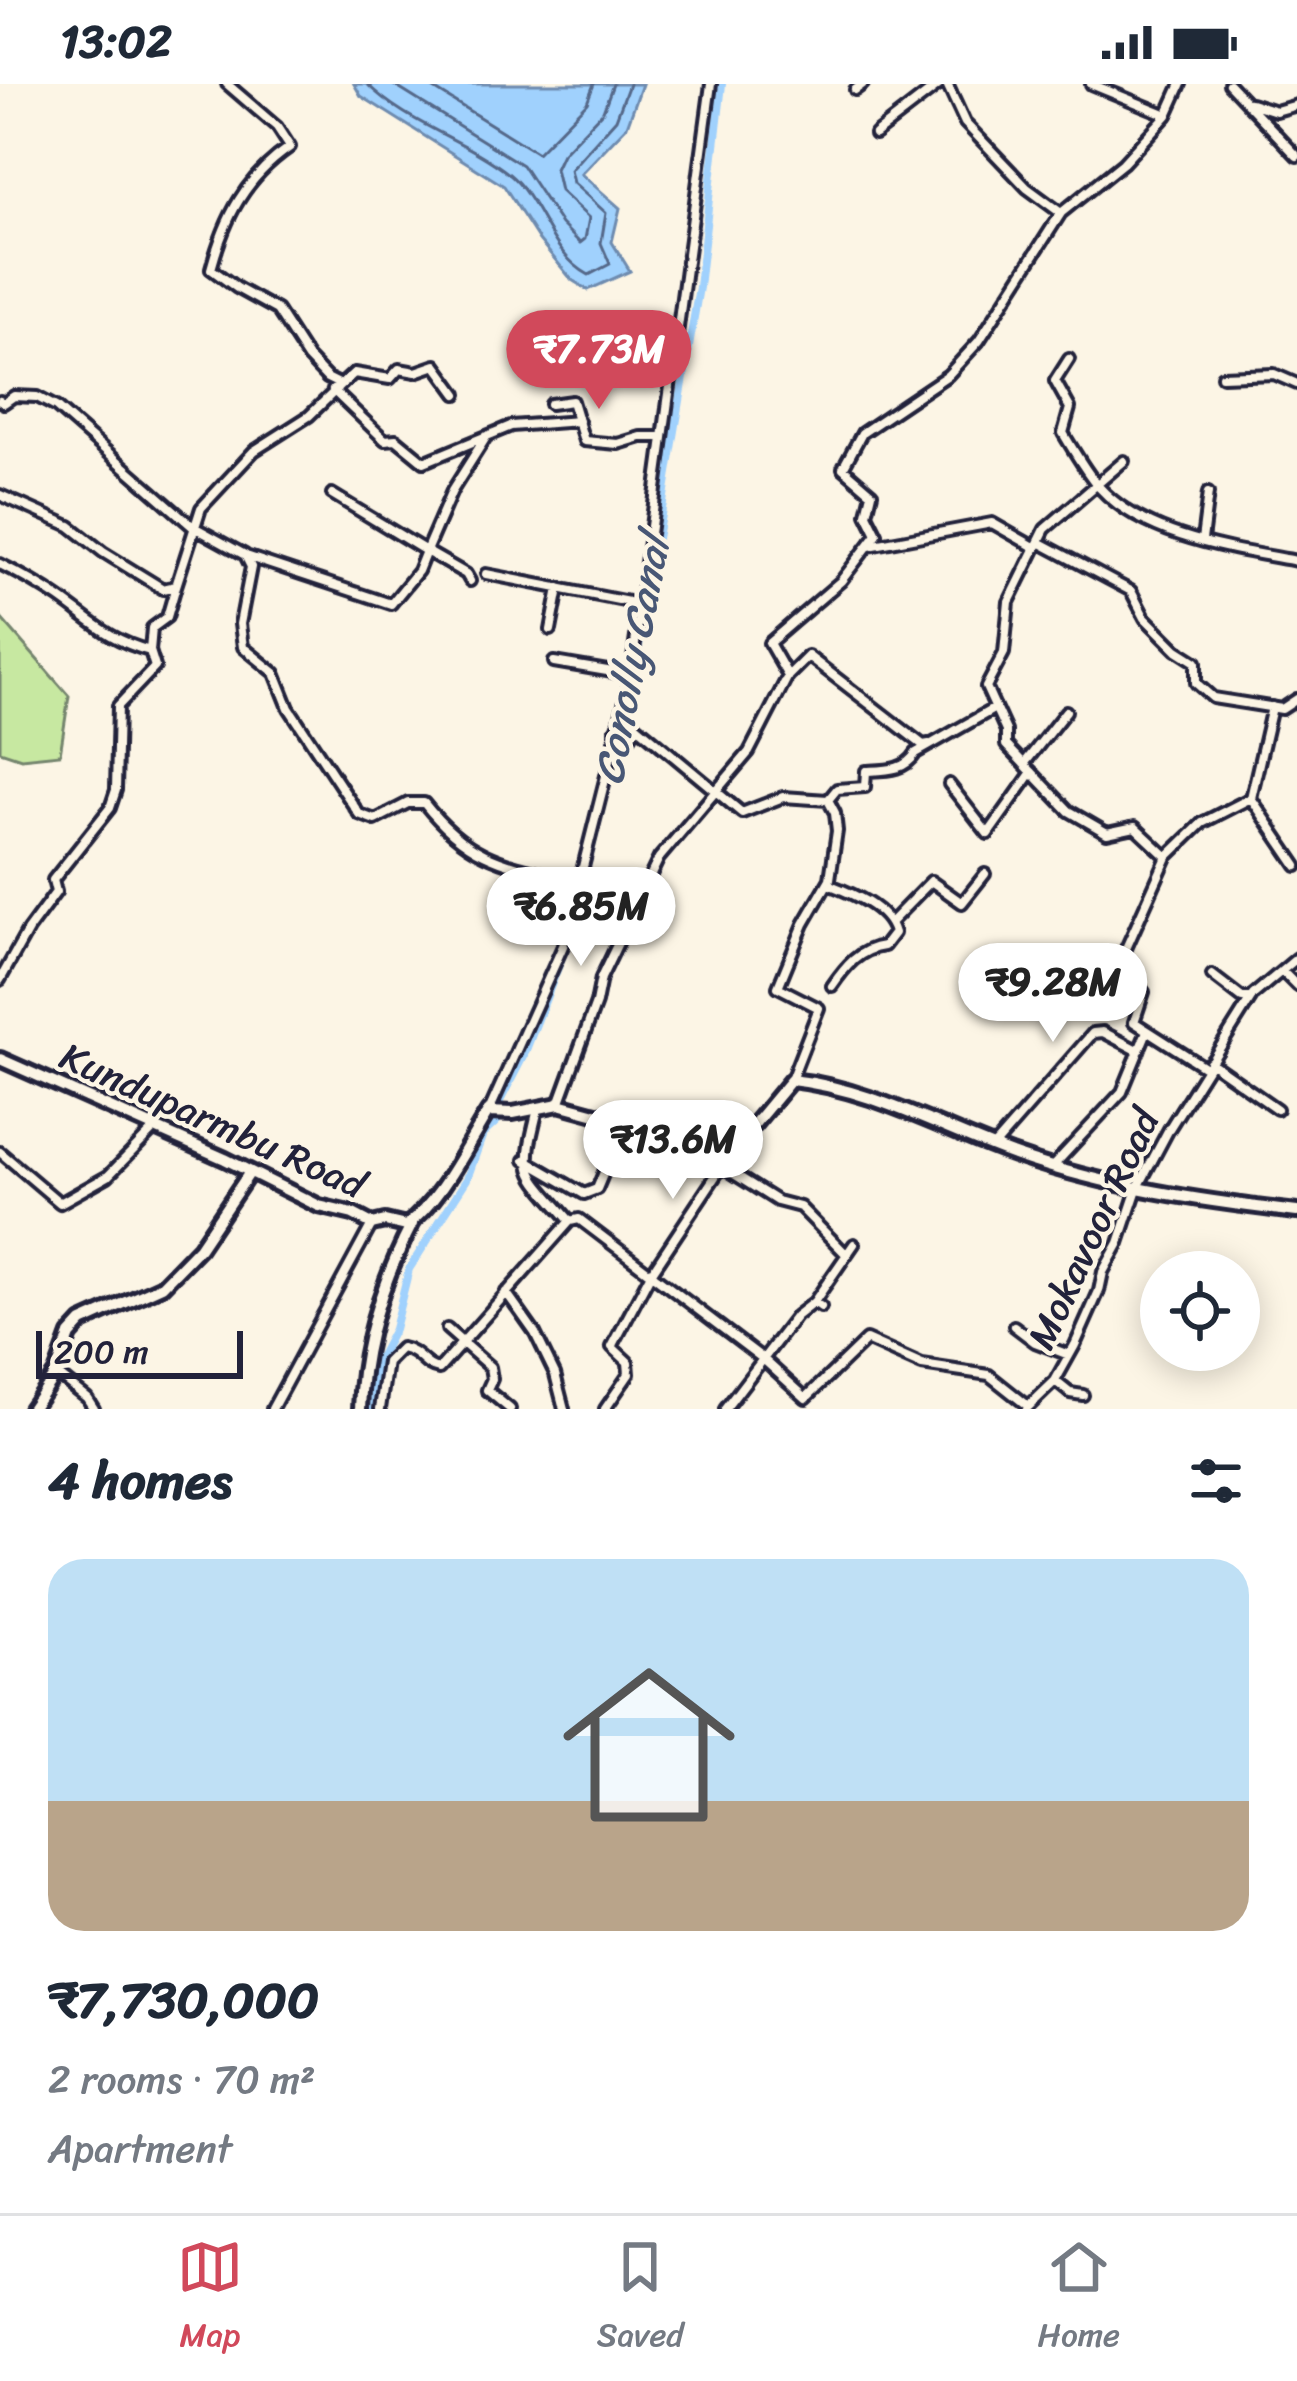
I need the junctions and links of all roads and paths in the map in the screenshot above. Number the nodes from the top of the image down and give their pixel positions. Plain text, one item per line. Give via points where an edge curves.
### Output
1 (227, 84) edge
2 (711, 84) edge
3 (943, 84) edge
4 (1091, 84) edge
5 (1181, 84) edge
6 (1229, 84) edge
7 (1250, 103) junction
8 (1297, 105) edge
9 (1167, 115) junction
10 (875, 134) dead end
11 (1297, 156) edge
12 (1060, 213) junction
13 (1070, 359) dead end
14 (1222, 376) dead end
15 (1297, 385) edge
16 (337, 387) junction
17 (458, 394) dead end
18 (0, 401) edge
19 (550, 404) dead end
20 (579, 421) junction
21 (486, 436) junction
22 (662, 437) junction
23 (1124, 461) dead end
24 (1096, 483) junction
25 (1208, 493) dead end
26 (332, 494) dead end
27 (0, 495) edge
28 (193, 526) junction
29 (1202, 540) junction
30 (1037, 545) junction
31 (868, 546) junction
32 (425, 551) junction
33 (245, 555) junction
34 (1297, 561) edge
35 (0, 564) edge
36 (487, 574) dead end
37 (470, 581) dead end
38 (176, 586) junction
39 (559, 588) junction
40 (639, 604) junction
41 (551, 630) dead end
42 (150, 651) junction
43 (554, 662) dead end
44 (631, 674) junction
45 (788, 676) junction
46 (1297, 699) edge
47 (1271, 707) junction
48 (995, 708) junction
49 (1066, 711) dead end
50 (616, 731) junction
51 (936, 743) junction
52 (1024, 764) junction
53 (1032, 772) junction
54 (949, 784) dead end
55 (718, 791) junction
56 (1251, 798) junction
57 (829, 800) junction
58 (1166, 856) junction
59 (1297, 866) edge
60 (985, 874) dead end
61 (581, 882) junction
62 (828, 884) junction
63 (891, 922) junction
64 (1297, 958) edge
65 (1282, 971) junction
66 (1211, 975) dead end
67 (0, 980) edge
68 (832, 986) dead end
69 (1297, 986) edge
70 (1257, 996) junction
71 (1147, 1030) junction
72 (1139, 1051) junction
73 (0, 1059) edge
74 (1208, 1065) junction
75 (791, 1080) junction
76 (559, 1104) junction
77 (538, 1108) junction
78 (1277, 1109) dead end
79 (495, 1113) junction
80 (626, 1120) junction
81 (155, 1128) junction
82 (994, 1146) junction
83 (732, 1151) junction
84 (0, 1152) edge
85 (525, 1160) junction
86 (1053, 1166) junction
87 (724, 1167) junction
88 (250, 1172) junction
89 (1137, 1189) junction
90 (1297, 1212) edge
91 (413, 1221) junction
92 (569, 1221) junction
93 (373, 1224) junction
94 (854, 1244) dead end
95 (846, 1254) junction
96 (650, 1275) junction
97 (506, 1292) junction
98 (1014, 1326) dead end
99 (447, 1329) dead end
100 (461, 1342) junction
101 (1070, 1355) junction
102 (762, 1358) junction
103 (56, 1373) junction
104 (1055, 1381) junction
105 (1083, 1395) dead end
106 (1027, 1408) edge
107 (32, 1409) edge
108 (94, 1409) edge
109 (272, 1409) edge
110 (360, 1409) edge
111 (380, 1409) edge
112 (510, 1409) edge
113 (564, 1409) edge
114 (605, 1409) edge
115 (725, 1409) edge

1 - 16 street via 290,147 240,194 212,268 277,310
2 - 22 street
3 - 10 street
3 - 12 street via 965,123
4 - 9 street
5 - 9 street
6 - 7 street
7 - 8 street via 1276,111
7 - 11 street
9 - 12 street
12 - 31 street via 979,341 948,375 862,433 844,461 872,493 867,514 877,534
13 - 24 street via 1055,381 1070,408 1063,433
14 - 15 street via 1274,374
16 - 17 street via 354,373 390,379 399,369 436,365
16 - 21 street via 385,440 396,439 424,461
16 - 28 street via 235,468
18 - 28 street via 37,397 56,407
19 - 20 street via 572,400
20 - 21 street
20 - 22 street via 584,441
21 - 32 street
22 - 40 street
23 - 24 street
24 - 29 street via 1131,515
24 - 30 street
25 - 29 street
26 - 32 street
27 - 38 street via 70,526 163,589
28 - 33 street
28 - 38 street
29 - 34 street
30 - 31 street via 992,523
30 - 47 street via 1131,591 1144,618 1196,662 1196,683 1213,698
30 - 48 street via 1009,602 1004,653 986,687
31 - 45 street via 769,644
32 - 33 street via 391,604
32 - 37 street
33 - 61 street via 251,567 243,647 275,674 289,709 359,814 375,820 424,803 485,858
35 - 42 street via 95,628
36 - 39 street
38 - 42 street via 167,617 152,628
39 - 40 street
39 - 41 street
40 - 44 street
42 - 67 street via 155,668 118,706 110,808 53,880 56,892
43 - 44 street
44 - 50 street
45 - 51 street via 808,656 896,728 923,746
45 - 55 street via 749,752
46 - 47 street
47 - 56 street
48 - 51 street
48 - 52 street via 1006,745
49 - 52 street
50 - 55 street via 631,736 636,725
50 - 61 street
51 - 57 street via 910,763 866,771 865,787 838,789
52 - 53 street
53 - 54 street via 988,834
53 - 58 street via 1069,811 1107,833 1135,826
55 - 57 street via 742,813 783,797
55 - 76 street via 659,858 601,978
56 - 58 street via 1202,823
56 - 59 street
57 - 62 street via 837,831
58 - 71 street via 1119,964 1144,992 1134,1022
60 - 63 street via 962,904 931,881
61 - 79 street
62 - 63 street
62 - 75 street via 778,987 819,1007
63 - 68 street via 884,946 853,960
64 - 65 street, Mokavoor Road
65 - 69 street
65 - 70 street, Mokavoor Road
66 - 70 street via 1242,998
70 - 74 street, Mokavoor Road
71 - 72 street
71 - 74 street
72 - 82 street via 1093,1033
72 - 86 street via 1122,1092
73 - 81 main road, Kunduparmbu Road
74 - 78 street
74 - 89 street, Mokavoor Road
75 - 82 main road via 850,1092
75 - 83 main road
76 - 77 main road
76 - 80 main road
77 - 79 main road
77 - 85 street
79 - 91 main road
80 - 83 main road
80 - 85 street via 597,1189 584,1194
81 - 84 street via 108,1176 60,1203
81 - 88 main road, Kunduparmbu Road
82 - 86 main road
83 - 87 street
85 - 92 street
86 - 89 main road
87 - 95 street via 800,1207
87 - 96 street
88 - 93 main road, Kunduparmbu Road
88 - 103 main road via 199,1248 162,1286 82,1322
89 - 90 main road
89 - 101 street, Mokavoor Road
91 - 93 main road, Kunduparmbu Road
91 - 110 main road via 379,1294
92 - 96 street via 579,1219
92 - 97 street
93 - 109 street
94 - 95 street
95 - 102 street via 818,1304 796,1316
96 - 102 street
96 - 114 street via 612,1348 629,1374
97 - 100 street
97 - 113 street via 535,1333
98 - 101 street
99 - 100 street
100 - 111 street via 439,1369 401,1348 387,1362
100 - 112 street via 490,1366 487,1390
101 - 104 street, Mokavoor Road
102 - 106 street via 806,1398 866,1340 922,1365 989,1375
102 - 115 street
103 - 107 main road
103 - 108 street
104 - 105 street
104 - 106 street, Mokavoor Road

